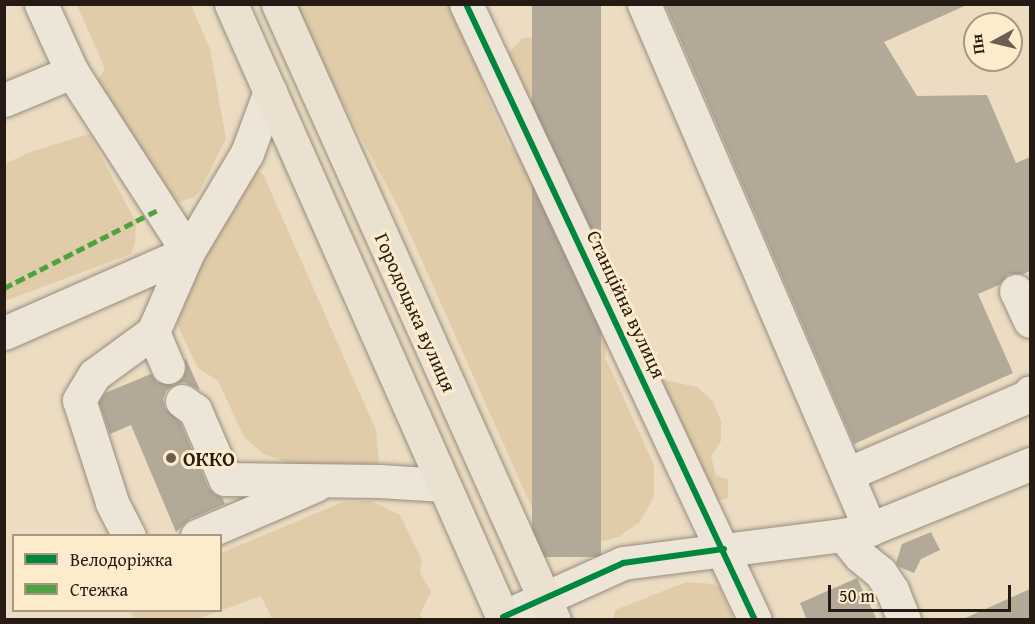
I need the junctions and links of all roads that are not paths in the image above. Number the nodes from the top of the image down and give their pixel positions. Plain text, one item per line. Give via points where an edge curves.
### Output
1 (41, 4) edge
2 (231, 4) edge
3 (278, 4) edge
4 (466, 4) edge
5 (644, 4) edge
6 (72, 72) junction
7 (270, 92) junction
8 (4, 100) edge
9 (188, 252) junction
10 (1016, 291) dead end
11 (1030, 321) edge
12 (153, 332) junction
13 (4, 333) edge
14 (168, 367) dead end
15 (1030, 392) edge
16 (182, 401) dead end
17 (1030, 464) edge
18 (848, 474) junction
19 (328, 480) junction
20 (444, 485) junction
21 (857, 532) junction
22 (128, 534) edge
23 (202, 534) edge
24 (724, 549) junction
25 (549, 608) edge
26 (503, 618) edge
27 (755, 620) edge
28 (904, 620) edge

1 - 6 street
2 - 7 main road
3 - 25 main road, Городоцька вулиця
4 - 24 street, Станційна вулиця
5 - 18 street
6 - 8 street
6 - 9 street
7 - 9 street via 248,153
7 - 20 main road
9 - 12 street
9 - 13 street
10 - 11 street
12 - 14 street
12 - 22 street via 94,375 79,400 112,502
15 - 18 street
16 - 19 street via 195,410 225,479
17 - 21 street
18 - 21 street
19 - 20 street
19 - 23 street
20 - 26 main road
21 - 24 street
21 - 28 street via 860,556 880,572
24 - 25 street via 623,563
24 - 27 street, Станційна вулиця
25 - 26 street

